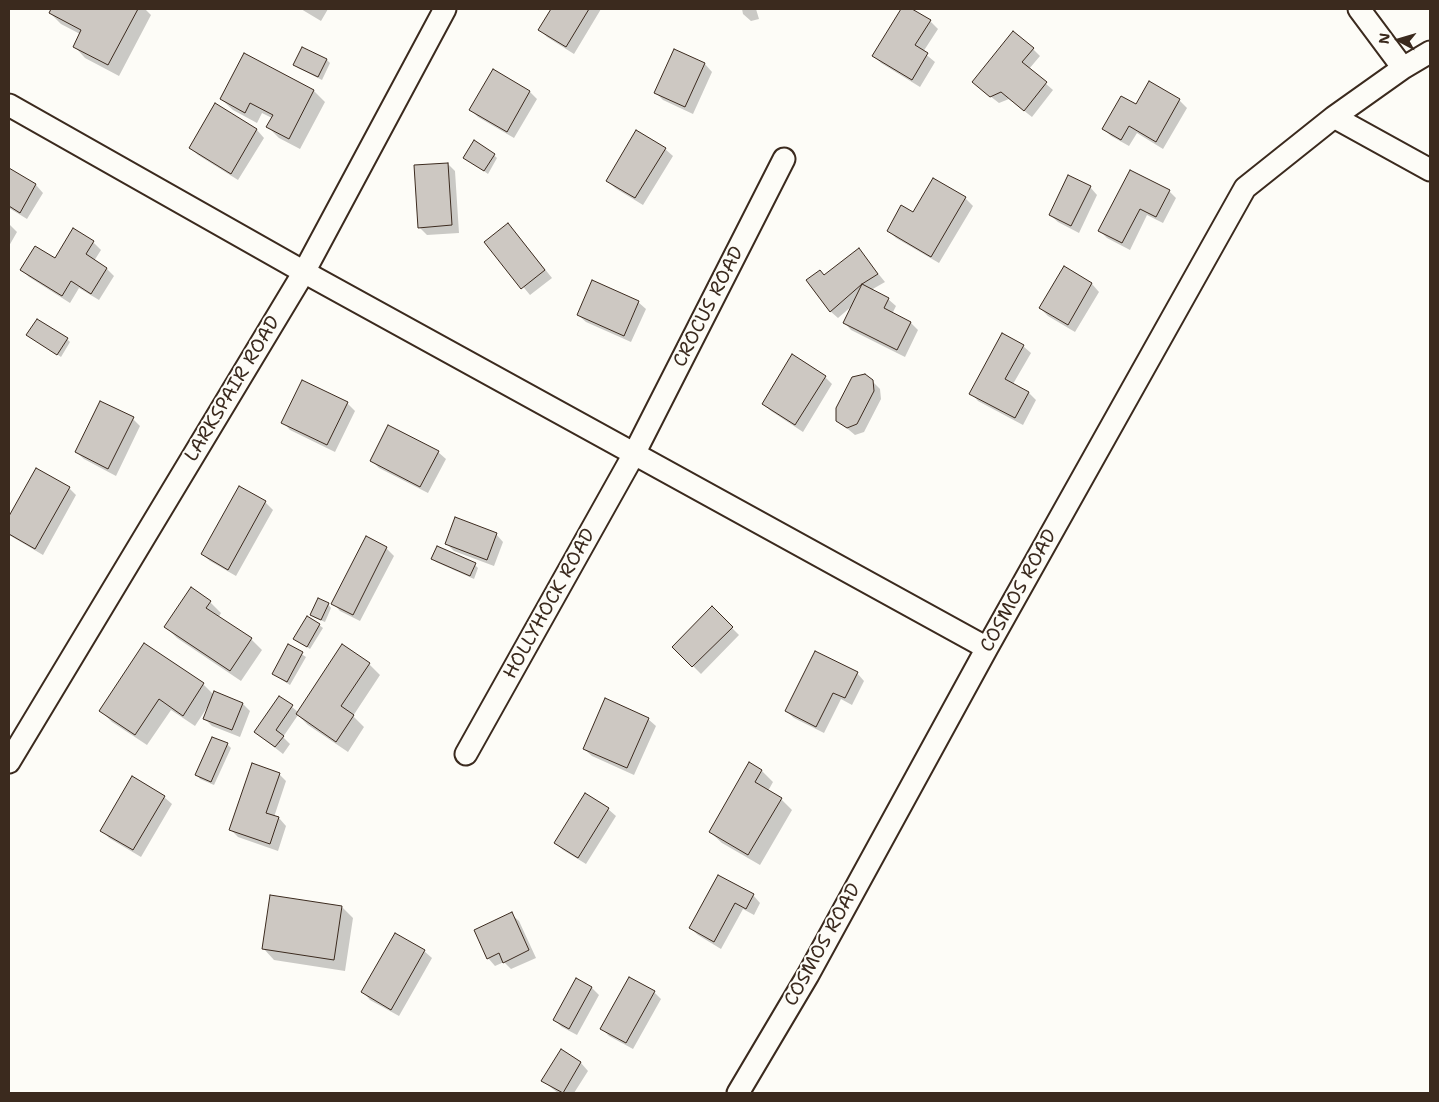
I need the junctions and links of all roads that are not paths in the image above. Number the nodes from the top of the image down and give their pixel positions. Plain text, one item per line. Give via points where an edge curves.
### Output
1 (446, 9) edge
2 (1359, 9) edge
3 (1430, 52) edge
4 (1403, 68) junction
5 (9, 106) edge
6 (1334, 117) junction
7 (784, 160) dead end
8 (1430, 170) edge
9 (304, 272) junction
10 (634, 454) junction
11 (987, 648) junction
12 (466, 754) dead end
13 (9, 762) edge
14 (738, 1093) edge

1 - 9 street, LARKSPAIR ROAD
2 - 4 street
3 - 4 street, COSMOS ROAD
4 - 6 street, COSMOS ROAD
5 - 9 street
6 - 8 street
6 - 11 street, COSMOS ROAD via 1245,188
7 - 10 street, CROCUS ROAD
9 - 10 street
9 - 13 street, LARKSPAIR ROAD
10 - 11 street
10 - 12 street, HOLLYHOCK ROAD
11 - 14 street, COSMOS ROAD via 808,974

